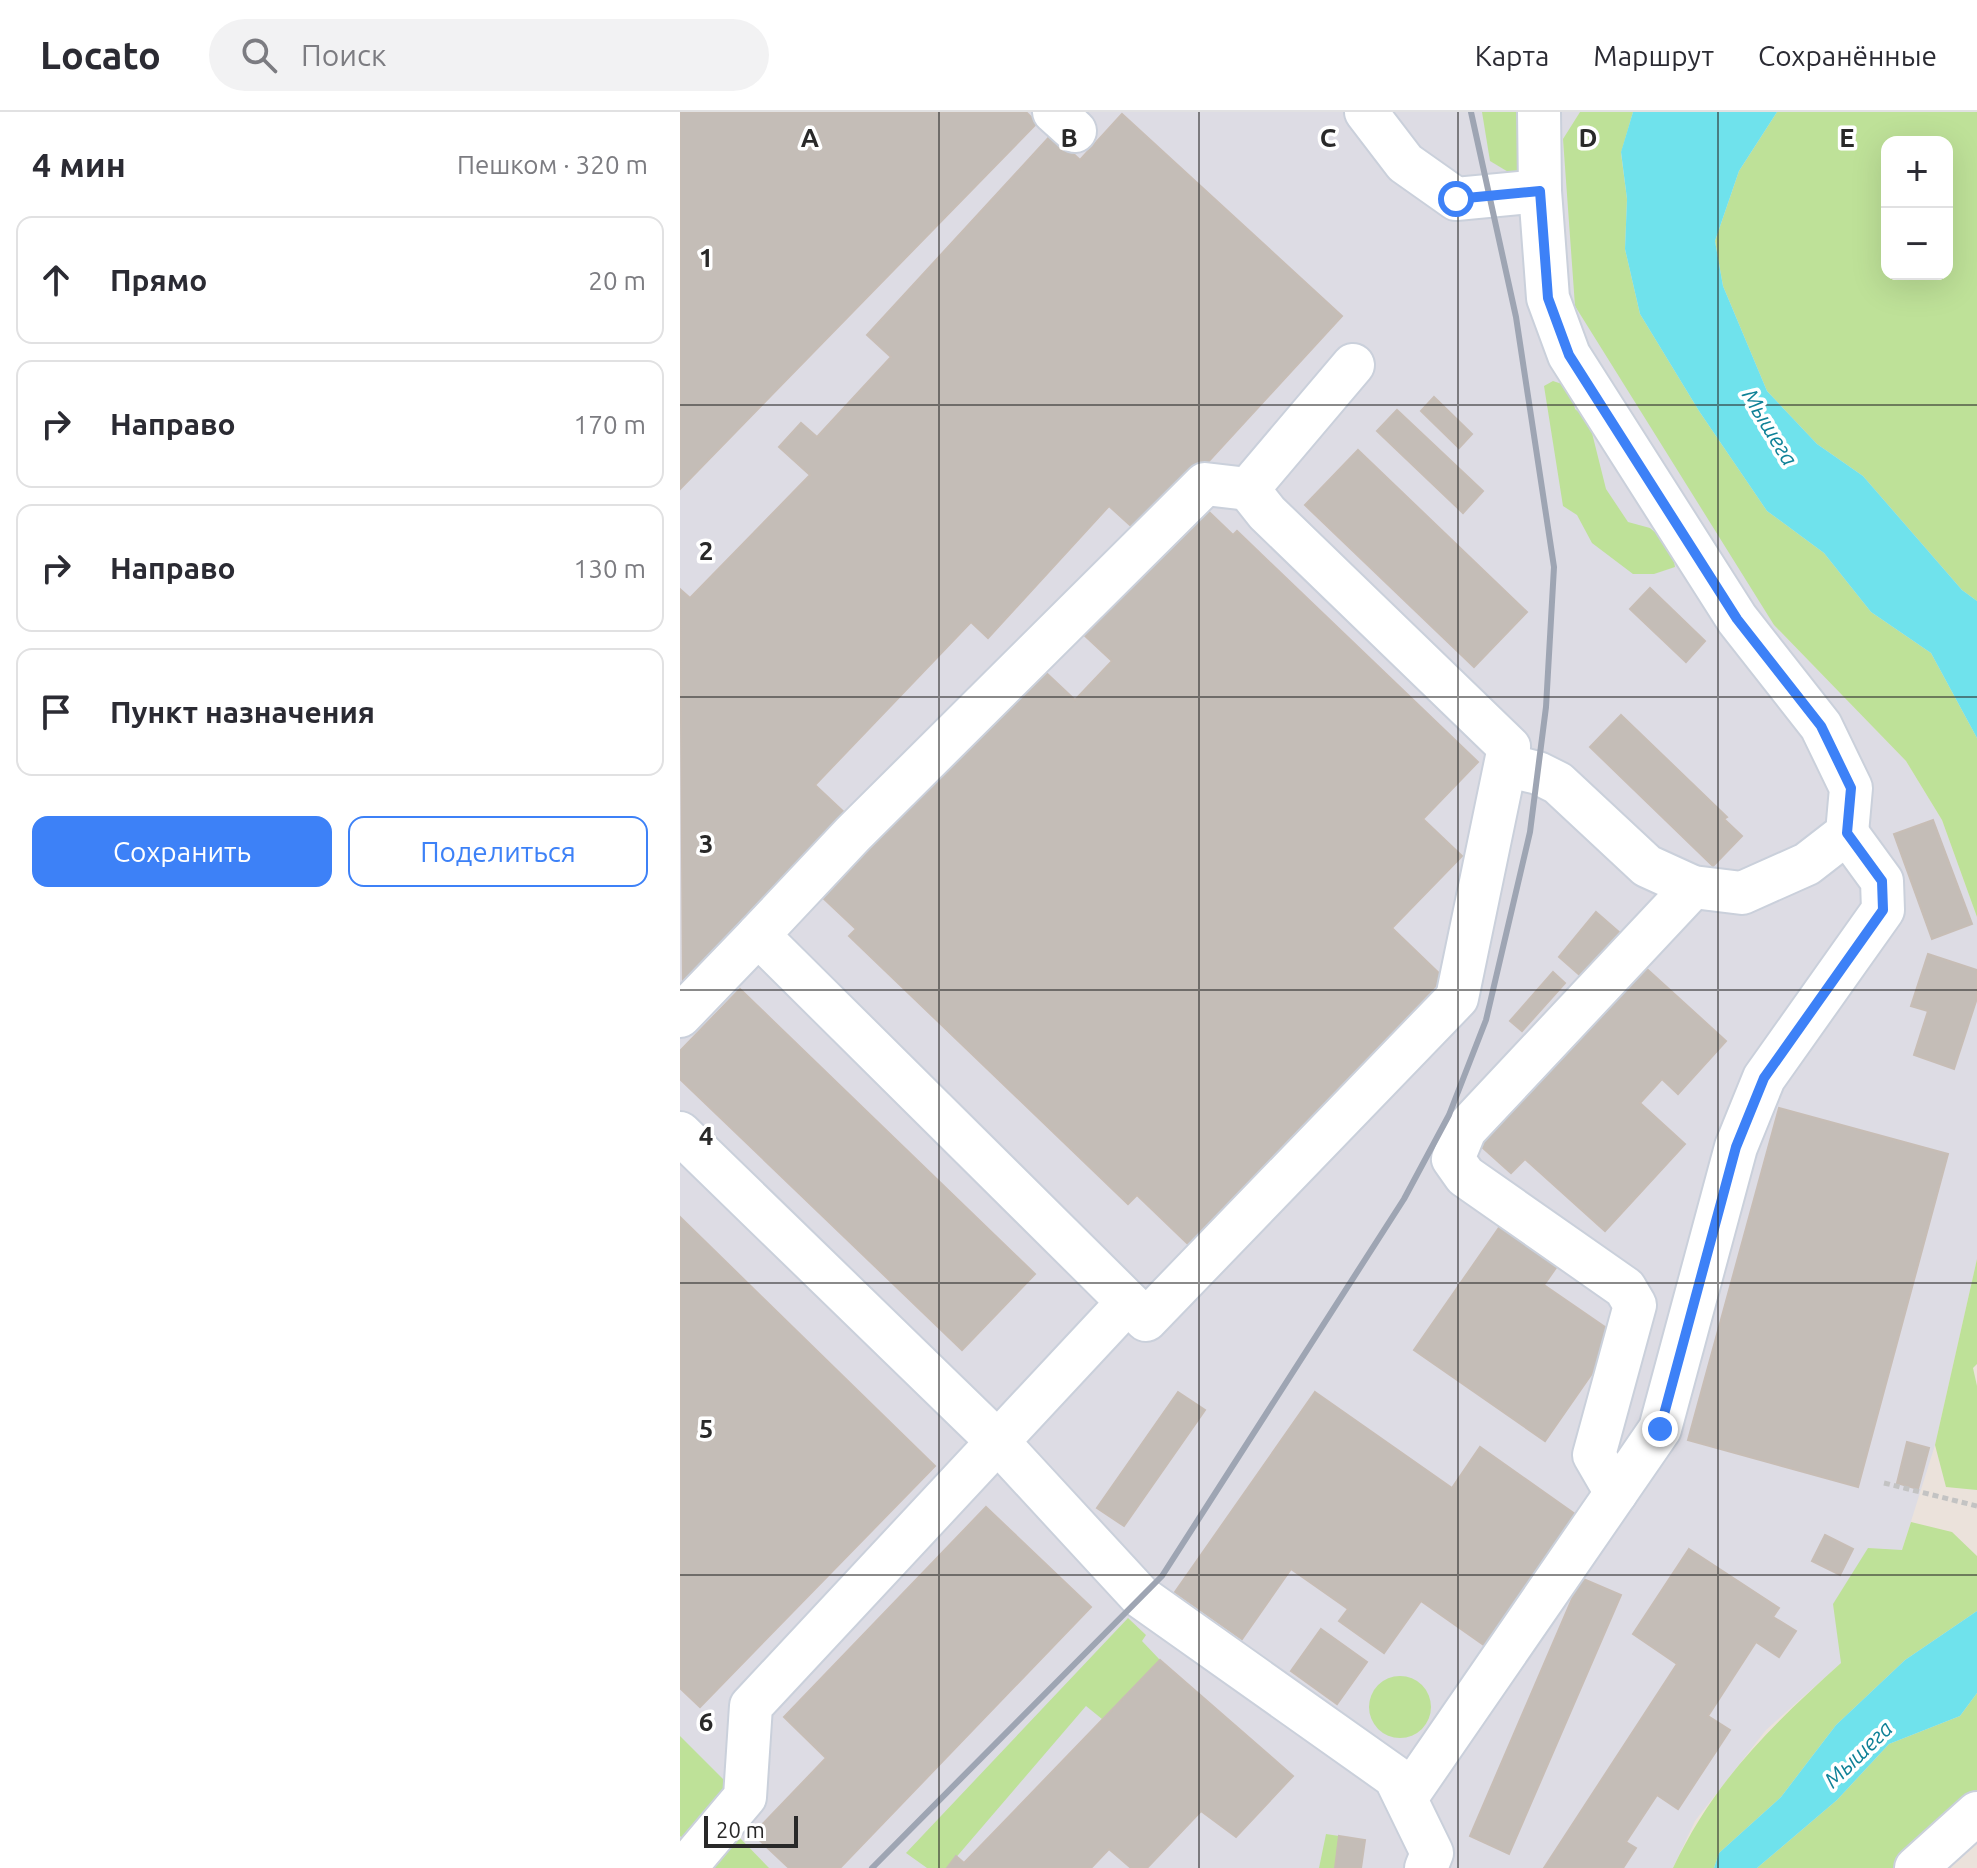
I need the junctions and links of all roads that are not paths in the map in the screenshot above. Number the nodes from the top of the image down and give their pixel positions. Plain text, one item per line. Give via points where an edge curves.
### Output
1 (1366, 112) edge
2 (1539, 112) edge
3 (1540, 191) junction
4 (1353, 365) dead end
5 (1248, 489) junction
6 (1506, 765) junction
7 (1847, 833) junction
8 (1693, 887) junction
9 (758, 935) junction
10 (680, 1016) edge
11 (680, 1133) edge
12 (1127, 1303) junction
13 (997, 1441) junction
14 (1616, 1493) junction
15 (1406, 1798) junction
16 (1977, 1813) edge
17 (685, 1868) edge
18 (1426, 1868) edge
19 (1916, 1868) edge

1 - 3 lane via 1405,163 1456,199
2 - 3 lane
3 - 7 lane via 1548,298 1569,355 1737,619 1821,726 1851,788
4 - 5 lane
5 - 6 lane via 1509,747
5 - 9 lane via 1205,484
6 - 8 lane via 1558,783 1647,866
6 - 12 lane via 1457,998 1146,1320
7 - 8 lane via 1807,864 1742,893
7 - 14 lane via 1882,881 1883,910 1764,1078 1736,1147 1660,1429
8 - 14 lane via 1465,1130 1453,1159 1465,1176 1625,1288 1635,1305 1594,1455
9 - 10 lane
9 - 12 lane
11 - 13 lane
12 - 13 lane
13 - 15 lane via 1141,1597 1395,1777
13 - 17 lane via 751,1706 745,1797
14 - 15 lane
15 - 18 lane via 1432,1853
16 - 19 lane

